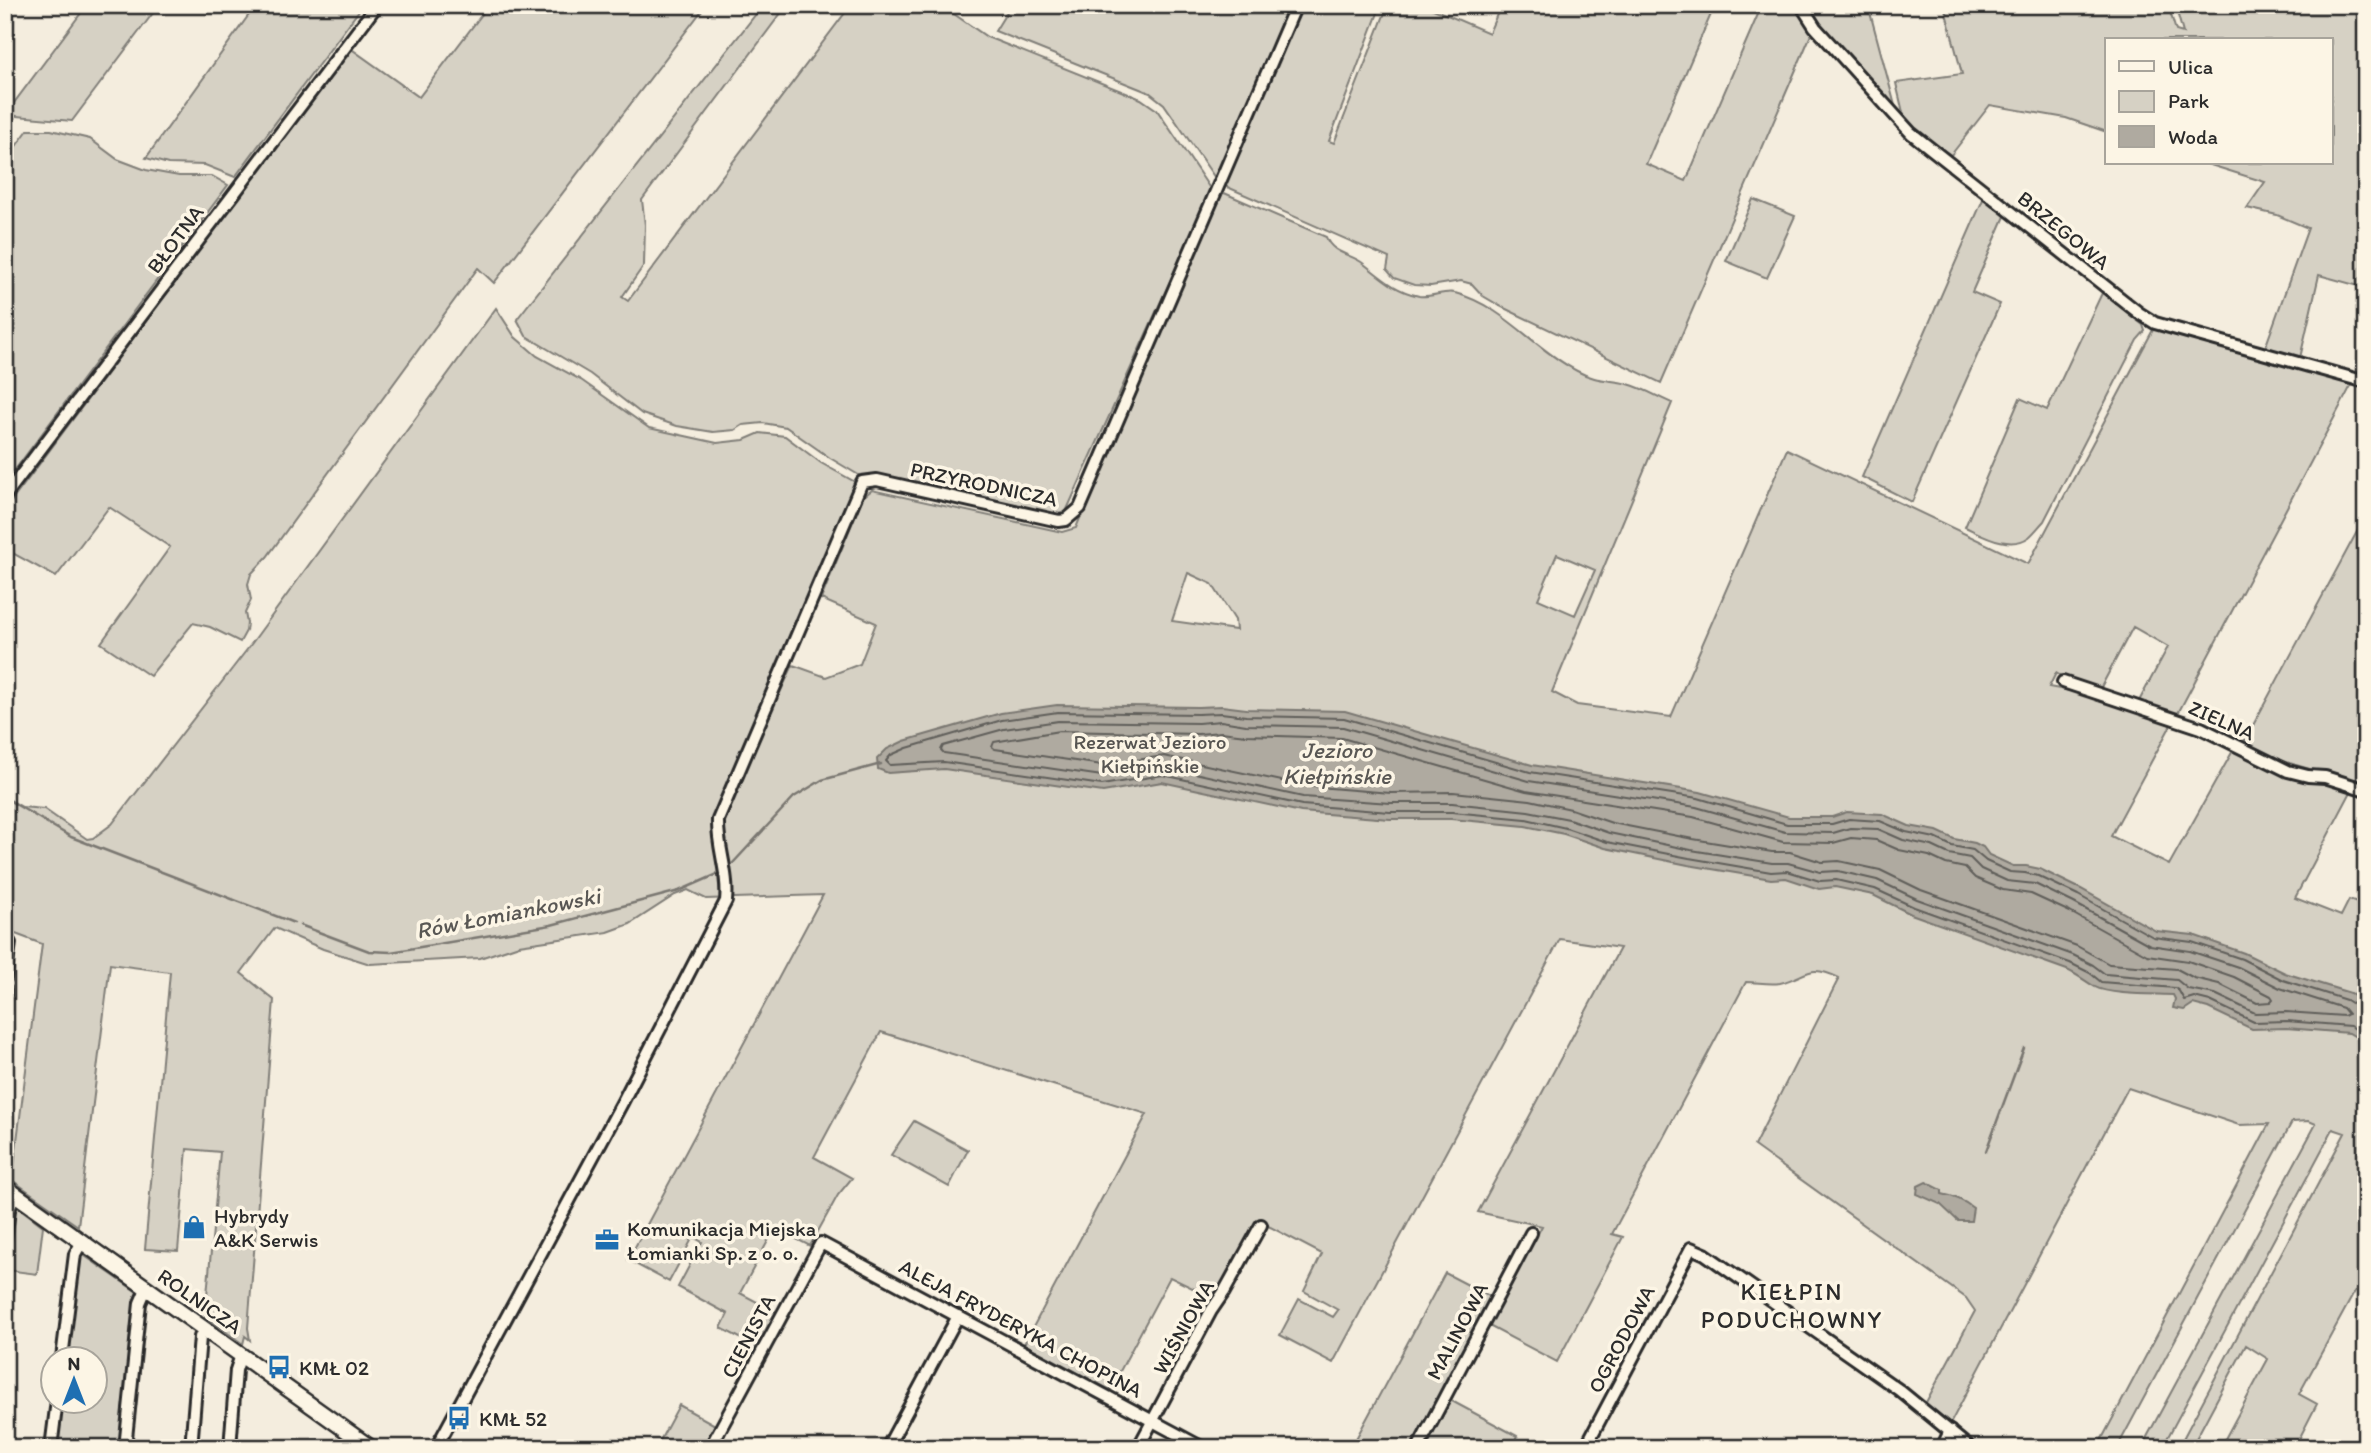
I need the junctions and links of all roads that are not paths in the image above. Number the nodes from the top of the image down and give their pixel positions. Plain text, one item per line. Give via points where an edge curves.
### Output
1 (377, 5) edge
2 (1296, 5) edge
3 (1801, 5) edge
4 (2366, 382) edge
5 (5, 496) edge
6 (2063, 682) dead end
7 (2366, 790) edge
8 (10, 943) dead end
9 (5, 979) edge
10 (5, 989) edge
11 (5, 1009) edge
12 (10, 1191) edge
13 (1261, 1225) dead end
14 (1531, 1233) dead end
15 (5, 1238) edge
16 (82, 1242) junction
17 (821, 1243) joint
18 (146, 1289) junction
19 (958, 1316) junction
20 (204, 1329) junction
21 (64, 1344) edge
22 (241, 1355) junction
23 (55, 1414) edge
24 (1153, 1421) junction
25 (1950, 1431) junction
26 (354, 1443) edge
27 (51, 1448) edge
28 (125, 1448) edge
29 (191, 1448) edge
30 (230, 1448) edge
31 (371, 1448) edge
32 (436, 1448) edge
33 (710, 1448) edge
34 (887, 1448) edge
35 (1138, 1448) edge
36 (1203, 1448) edge
37 (1418, 1448) edge
38 (1585, 1448) edge
39 (1942, 1448) edge
40 (1970, 1448) edge

1 - 5 street, BŁOTNA
2 - 32 street, PRZYRODNICZA via 1080,508 1059,521 877,480 862,482 718,820 726,901
3 - 4 street, BRZEGOWA via 1815,27 1911,133 2138,313 2155,323
6 - 7 street, ZIELNA via 2201,728 2288,771
8 - 9 street
10 - 11 street
12 - 15 street
12 - 16 street, ROLNICZA
13 - 24 street, WIŚNIOWA
14 - 37 street, MALINOWA
16 - 18 street, ROLNICZA
16 - 21 street via 75,1254
17 - 19 street, ALEJA FRYDERYKA CHOPINA
17 - 33 street, CIENISTA
18 - 20 street, ROLNICZA
18 - 28 street via 140,1303
19 - 24 street, ALEJA FRYDERYKA CHOPINA
19 - 34 street
20 - 22 street, ROLNICZA
20 - 29 street
22 - 26 street, ROLNICZA
22 - 30 street
23 - 27 street
24 - 35 street, WIŚNIOWA
24 - 36 street, ALEJA FRYDERYKA CHOPINA
25 - 38 street, OGRODOWA via 1889,1383 1691,1248
25 - 39 street
25 - 40 street
26 - 31 street, ROLNICZA

